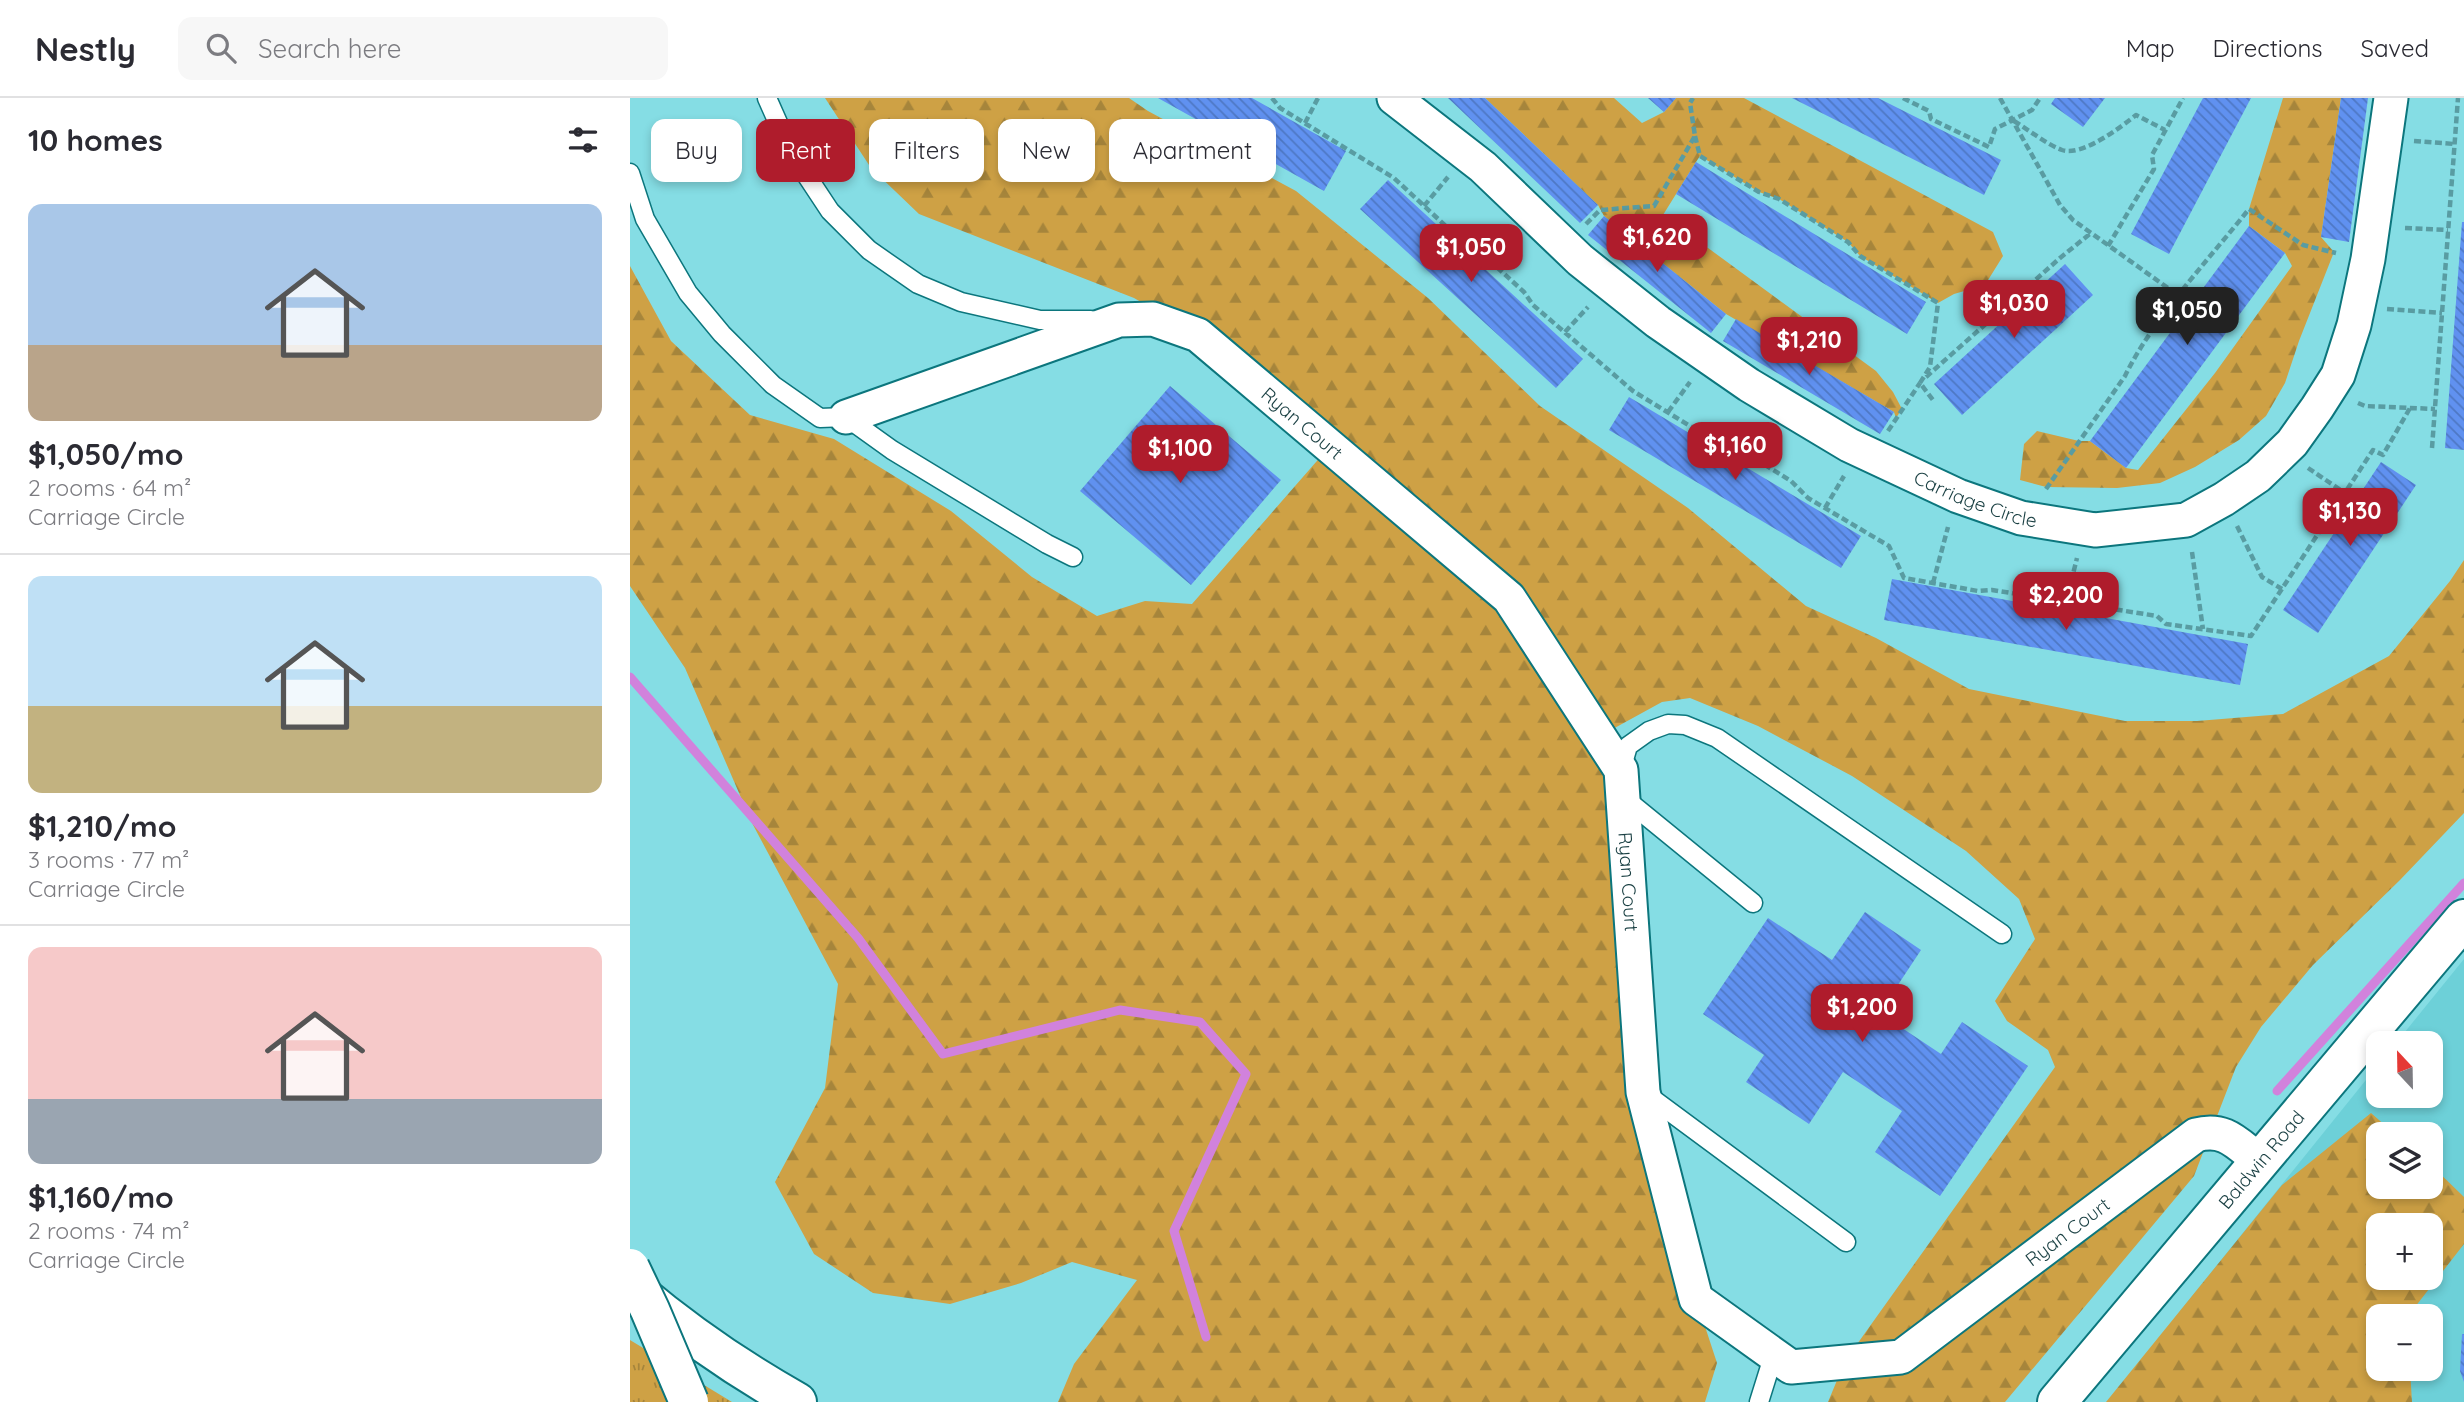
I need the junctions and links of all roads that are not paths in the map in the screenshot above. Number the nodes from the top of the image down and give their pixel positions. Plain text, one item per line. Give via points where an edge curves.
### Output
1 (767, 98) edge
2 (1394, 98) edge
3 (2391, 98) edge
4 (630, 173) edge
5 (1119, 320) junction
6 (846, 417) junction
7 (1073, 557) dead end
8 (1622, 783) junction
9 (1753, 903) dead end
10 (2464, 919) edge
11 (2002, 934) dead end
12 (1643, 1092) junction
13 (2260, 1161) junction
14 (1846, 1242) dead end
15 (630, 1268) edge
16 (630, 1286) edge
17 (1774, 1354) junction
18 (689, 1402) edge
19 (797, 1402) edge
20 (1759, 1402) edge
21 (2057, 1402) edge

1 - 5 lane via 791,152 830,211 869,250 918,284 961,302 1041,320
2 - 3 street, Carriage Circle via 1483,167 1580,260 1657,322 1749,385 1849,445 1958,496 2021,518 2095,530 2186,520 2224,499 2286,449 2329,390 2338,375 2358,305
4 - 6 lane via 645,219 688,293 722,334 773,385 820,418
5 - 6 street, Ryan Court
5 - 8 street, Ryan Court via 1153,319 1198,335 1509,598
6 - 7 lane via 904,457
8 - 9 lane
8 - 11 lane via 1628,746 1649,730 1685,725 1717,738
8 - 12 street, Ryan Court
10 - 13 main road, Baldwin Road
12 - 14 lane
12 - 17 street, Ryan Court via 1696,1299
13 - 17 street, Ryan Court via 2225,1135 2211,1131 2196,1135 1900,1357 1791,1367
13 - 21 main road, Baldwin Road
15 - 18 main road, bridge
16 - 19 main road via 724,1357
17 - 20 lane

